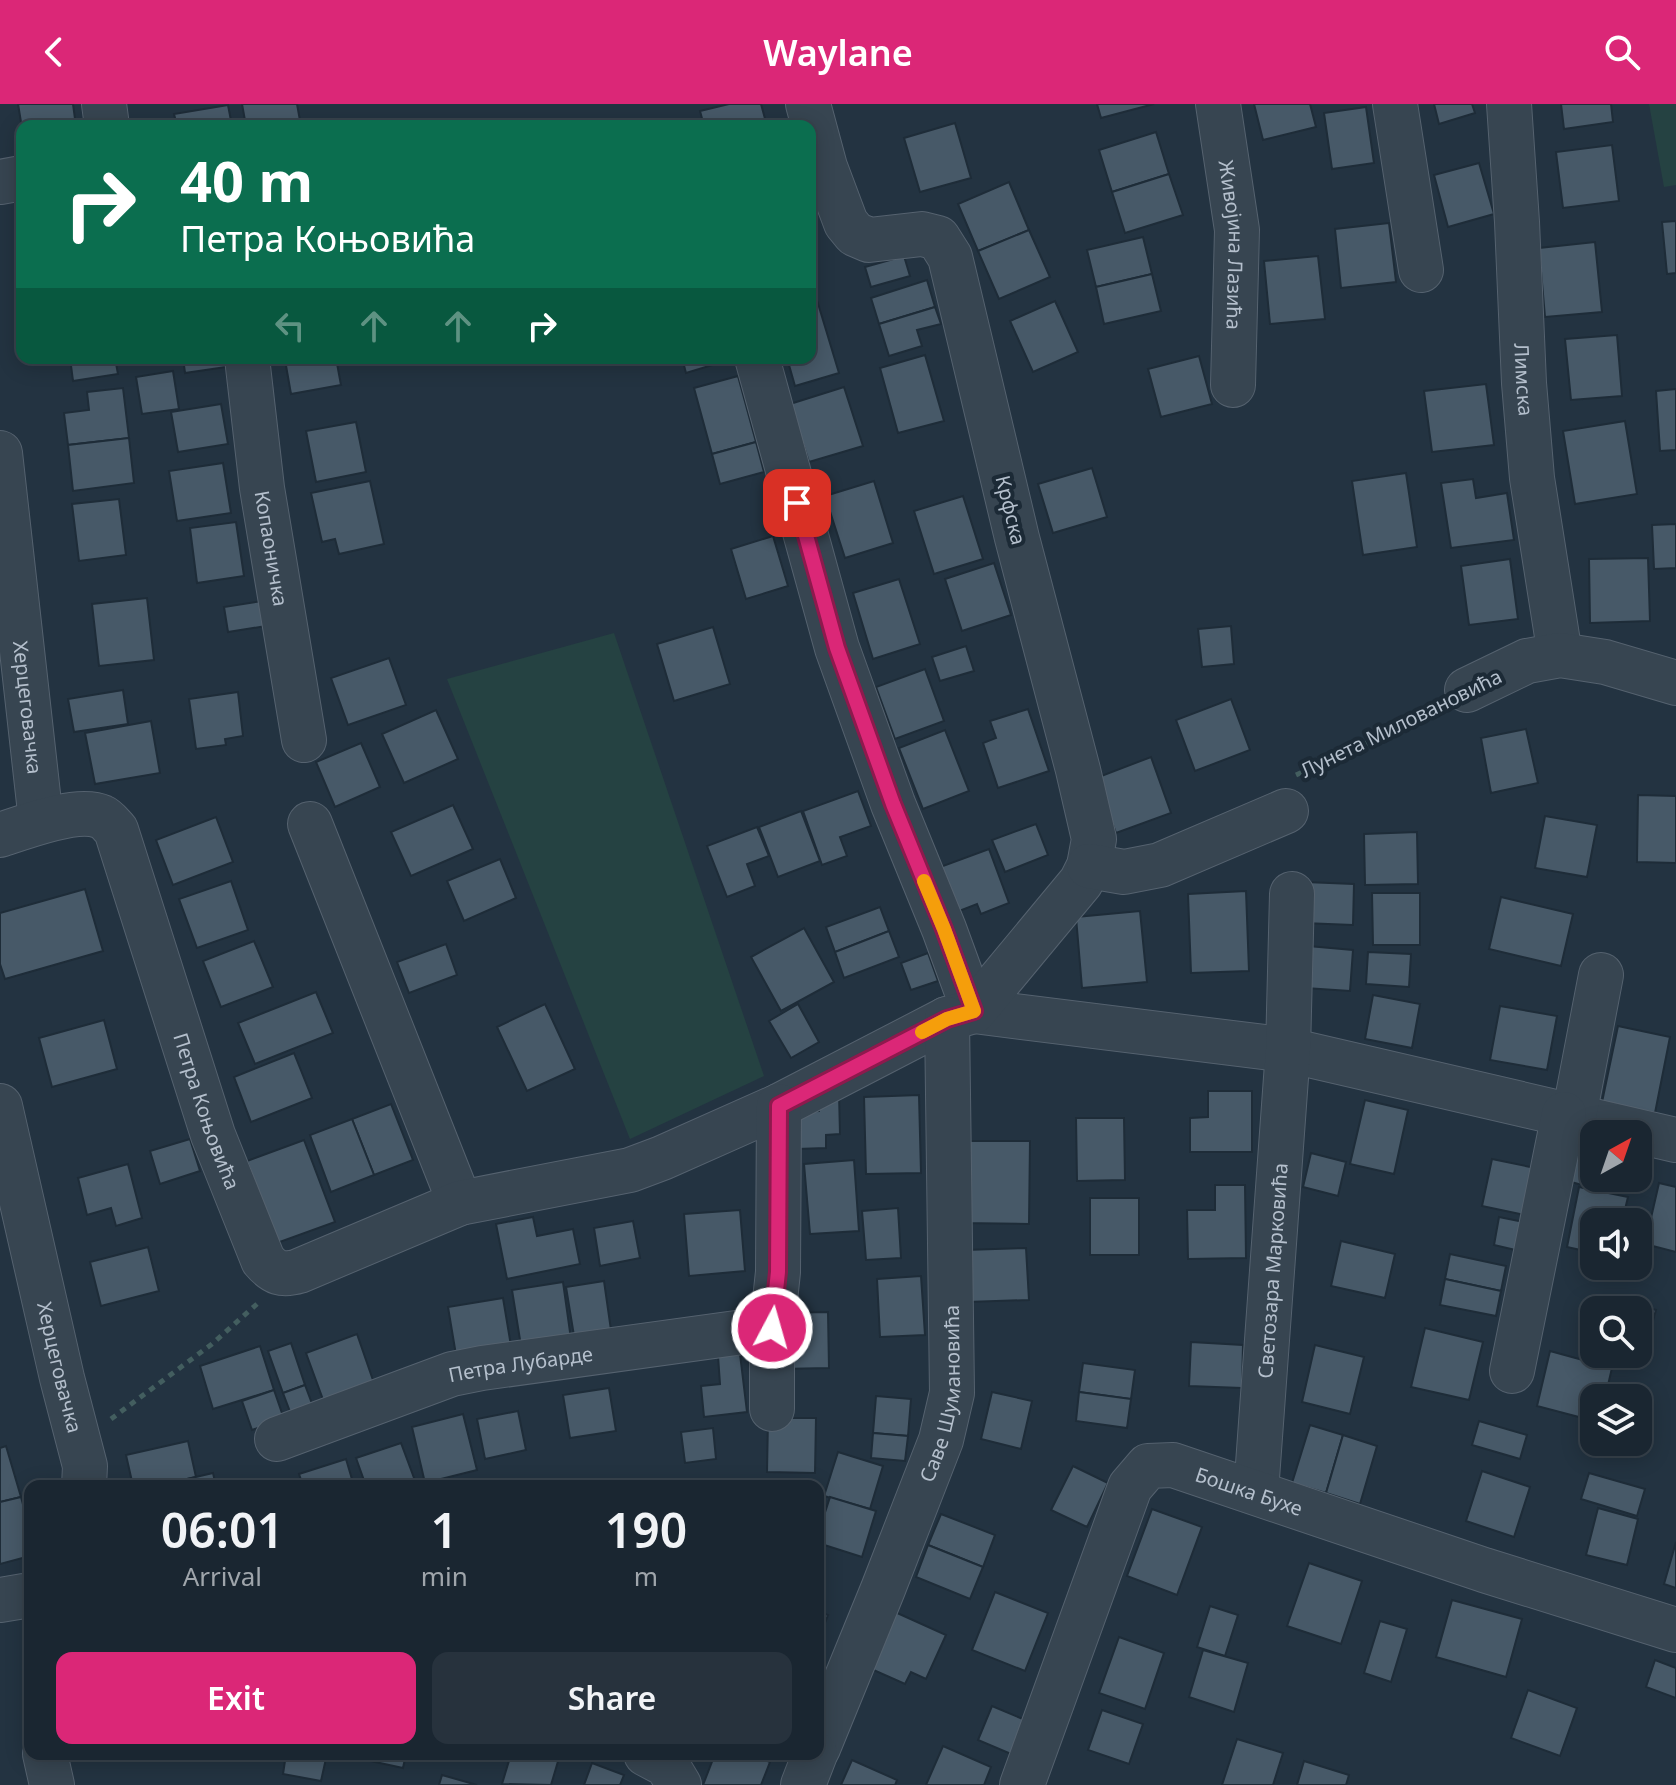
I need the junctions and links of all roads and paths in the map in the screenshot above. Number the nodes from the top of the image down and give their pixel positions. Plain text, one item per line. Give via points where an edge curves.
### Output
1 (1218, 104) edge
2 (1395, 104) edge
3 (1509, 104) edge
4 (816, 134) edge
5 (1421, 270) dead end
6 (248, 364) edge
7 (759, 364) edge
8 (1233, 385) dead end
9 (0, 453) edge
10 (1560, 655) junction
11 (1676, 683) edge
12 (1467, 690) joint
13 (304, 740) dead end
14 (1286, 811) joint
15 (41, 821) junction
16 (310, 824) dead end
17 (0, 835) edge
18 (1089, 866) junction
19 (1292, 894) dead end
20 (1601, 975) dead end
21 (961, 1015) junction
22 (1288, 1050) junction
23 (0, 1106) edge
24 (779, 1106) junction
25 (1569, 1115) junction
26 (1676, 1140) edge
27 (460, 1203) junction
28 (279, 1274) junction
29 (772, 1328) junction
30 (1512, 1371) dead end
31 (772, 1409) dead end
32 (77, 1436) junction
33 (277, 1439) dead end
34 (84, 1480) edge
35 (1256, 1492) junction
36 (24, 1596) edge
37 (0, 1600) edge
38 (1676, 1630) edge
39 (824, 1733) edge
40 (46, 1760) edge
41 (657, 1760) edge
42 (813, 1760) edge
43 (52, 1785) edge
44 (679, 1785) edge
45 (803, 1785) edge
46 (1022, 1785) edge

1 - 8 street, Живојина Лазића via 1237,230
2 - 5 street
3 - 10 street, Лимска via 1532,478
4 - 18 street, Крфска via 846,223 855,234 869,240 922,234 938,238 950,257 1094,839
6 - 13 street, Копаоничка via 262,488
7 - 21 street, Саве Шумановића via 837,648 944,929
9 - 15 street, Херцеговачка
10 - 11 street, Лунета Миловановића
10 - 12 street, Лунета Миловановића via 1527,661
12 - 14 path, Лунета Миловановића via 1286,781
14 - 18 street via 1160,865 1124,872
15 - 17 street
15 - 28 street, Петра Коњовића via 87,814 103,817 116,830 213,1135 263,1260
16 - 27 street
18 - 21 street via 1081,882
19 - 22 street, Светозара Марковића
20 - 25 street
21 - 22 street
21 - 24 street
21 - 39 street, Саве Шумановића via 952,1393 941,1440
22 - 25 street
22 - 35 street, Светозара Марковића
23 - 32 street, Херцеговачка
24 - 27 street via 630,1170
24 - 29 street via 778,1272
25 - 26 street
25 - 30 street
27 - 28 street via 299,1271
28 - 32 path via 257,1304 212,1344 105,1423
29 - 31 street
29 - 33 street, Петра Лубарде via 452,1374
32 - 34 street, Херцеговачка
35 - 38 street, Бошка Бухе
35 - 46 street, Бошка Бухе via 1173,1465 1148,1466 1130,1487
36 - 37 street
40 - 43 street
41 - 44 street
42 - 45 street

